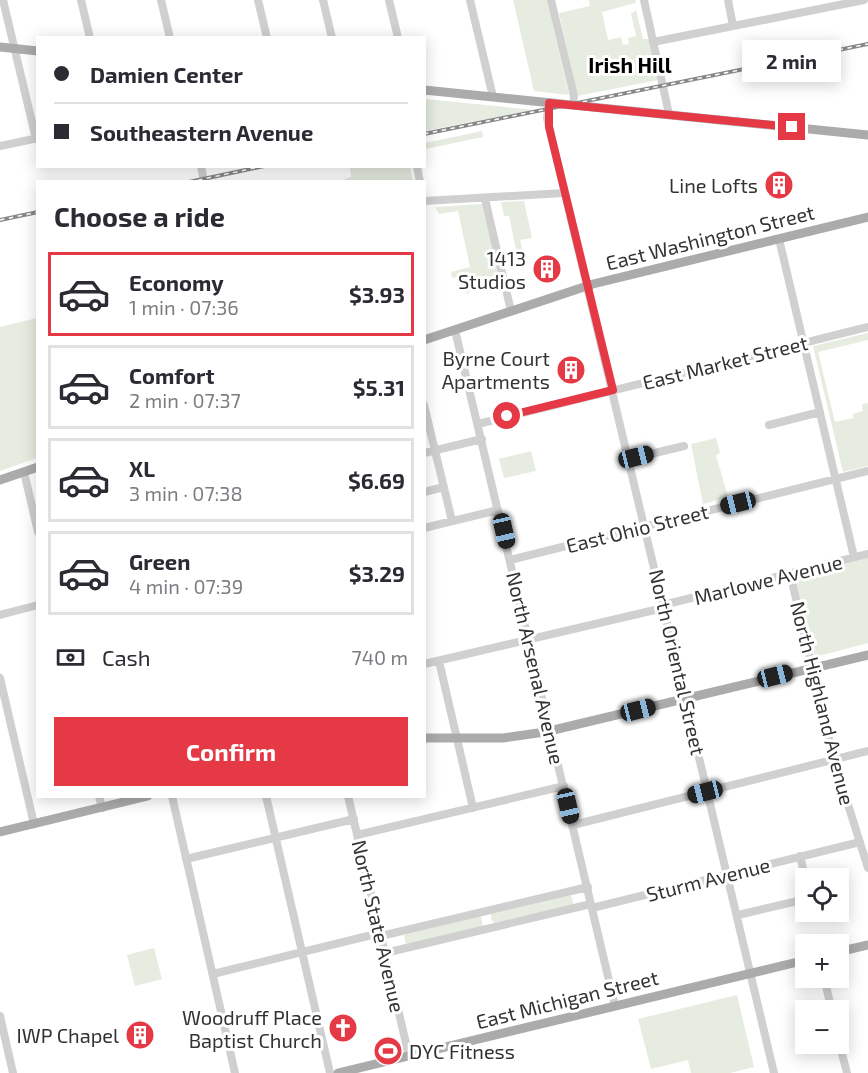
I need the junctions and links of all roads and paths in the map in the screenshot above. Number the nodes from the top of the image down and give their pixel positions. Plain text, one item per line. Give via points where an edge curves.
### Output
1 (3, 0) edge
2 (81, 0) edge
3 (161, 0) edge
4 (258, 0) edge
5 (323, 0) edge
6 (389, 0) edge
7 (470, 0) edge
8 (551, 0) edge
9 (644, 0) edge
10 (728, 0) edge
11 (864, 0) edge
12 (733, 26) junction
13 (90, 36) edge
14 (170, 36) edge
15 (267, 36) edge
16 (332, 36) edge
17 (398, 36) edge
18 (653, 42) junction
19 (0, 47) edge
20 (14, 48) junction
21 (36, 51) edge
22 (426, 90) edge
23 (493, 97) junction
24 (549, 103) junction
25 (573, 105) junction
26 (669, 114) junction
27 (36, 135) edge
28 (868, 135) edge
29 (36, 139) edge
30 (0, 146) edge
31 (564, 194) junction
32 (484, 199) junction
33 (426, 203) edge
34 (868, 217) edge
35 (779, 239) junction
36 (588, 286) junction
37 (511, 311) junction
38 (868, 327) edge
39 (455, 330) junction
40 (426, 339) edge
41 (803, 343) junction
42 (613, 390) junction
43 (820, 412) junction
44 (426, 413) edge
45 (478, 424) junction
46 (769, 425) dead end
47 (482, 439) junction
48 (684, 446) dead end
49 (435, 450) junction
50 (426, 452) edge
51 (630, 459) junction
52 (36, 468) edge
53 (868, 471) edge
54 (24, 472) junction
55 (836, 479) junction
56 (0, 480) edge
57 (444, 487) junction
58 (426, 492) edge
59 (498, 510) junction
60 (452, 521) junction
61 (36, 523) edge
62 (646, 526) junction
63 (426, 528) edge
64 (868, 554) edge
65 (854, 557) junction
66 (510, 560) junction
67 (790, 573) junction
68 (664, 605) junction
69 (36, 606) edge
70 (0, 615) edge
71 (529, 640) junction
72 (868, 655) edge
73 (439, 661) junction
74 (426, 664) edge
75 (813, 667) junction
76 (0, 678) edge
77 (686, 698) junction
78 (551, 731) junction
79 (426, 738) edge
80 (457, 738) junction
81 (868, 752) edge
82 (834, 760) junction
83 (564, 786) junction
84 (709, 792) junction
85 (100, 798) edge
86 (140, 798) edge
87 (172, 798) edge
88 (266, 798) edge
89 (349, 798) edge
90 (102, 808) junction
91 (473, 808) junction
92 (354, 819) junction
93 (34, 824) junction
94 (573, 825) junction
95 (0, 832) edge
96 (357, 836) junction
97 (276, 838) junction
98 (860, 842) junction
99 (800, 856) junction
100 (186, 859) junction
101 (803, 868) edge
102 (868, 868) edge
103 (728, 874) junction
104 (588, 887) junction
105 (795, 902) edge
106 (592, 906) junction
107 (738, 915) junction
108 (380, 935) junction
109 (868, 945) edge
110 (849, 949) edge
111 (302, 952) junction
112 (385, 953) junction
113 (795, 963) edge
114 (751, 973) junction
115 (213, 974) junction
116 (615, 1006) junction
117 (0, 1016) edge
118 (842, 1054) edge
119 (409, 1056) junction
120 (364, 1070) edge
121 (13, 1073) edge
122 (235, 1073) edge
123 (330, 1073) edge
124 (338, 1073) edge
125 (774, 1073) edge
126 (847, 1073) edge

1 - 20 street
2 - 13 street
3 - 14 street
4 - 15 street
5 - 16 street
6 - 17 street
7 - 23 street
8 - 25 street
9 - 18 street
10 - 12 street
11 - 12 street
12 - 18 street
18 - 26 street
19 - 20 main road
20 - 21 main road
20 - 27 street
22 - 23 main road
23 - 24 main road
24 - 25 main road
24 - 31 street, North Oriental Street via 547,118
25 - 26 main road
26 - 28 main road
29 - 30 street
31 - 32 street
31 - 36 street, North Oriental Street
32 - 33 street
32 - 37 street
34 - 35 main road, East Washington Street
35 - 36 main road, East Washington Street
35 - 41 street
36 - 37 main road, East Washington Street
36 - 42 street, North Oriental Street
37 - 39 main road, East Washington Street
38 - 41 street, East Market Street
39 - 40 main road, East Washington Street
39 - 45 street, North Arsenal Avenue
41 - 42 street, East Market Street
41 - 43 street
42 - 45 street, East Market Street
42 - 51 street, North Oriental Street
43 - 46 street
43 - 55 street
44 - 49 street
45 - 47 street, North Arsenal Avenue
47 - 49 street
47 - 59 street, North Arsenal Avenue
48 - 51 street
49 - 50 street
49 - 57 street
51 - 62 street, North Oriental Street
52 - 54 main road
53 - 55 street, East Ohio Street
54 - 56 main road
54 - 61 street
55 - 62 street, East Ohio Street
55 - 65 street
57 - 58 street
57 - 60 street
59 - 60 street
59 - 66 street, North Arsenal Avenue
60 - 63 street
62 - 66 street, East Ohio Street
62 - 68 street, North Oriental Street
64 - 65 street, Marlowe Avenue
65 - 67 street, Marlowe Avenue
66 - 71 street, North Arsenal Avenue
67 - 68 street, Marlowe Avenue
67 - 75 street, North Highland Avenue
68 - 71 street, Marlowe Avenue
68 - 77 street, North Oriental Street
69 - 70 street
71 - 73 street, Marlowe Avenue
71 - 78 street, North Arsenal Avenue
72 - 75 main road
73 - 74 street, Marlowe Avenue
73 - 80 street
75 - 77 main road
75 - 82 street, North Highland Avenue
76 - 93 street
77 - 78 main road
77 - 84 street, North Oriental Street
78 - 80 main road via 511,738
78 - 83 street, North Arsenal Avenue
79 - 80 main road
80 - 91 street
81 - 82 street
82 - 84 street
82 - 98 street, North Highland Avenue
83 - 91 street
83 - 94 street, North Arsenal Avenue
84 - 94 street
84 - 103 street, North Oriental Street
85 - 90 street
86 - 90 main road
87 - 100 street
88 - 97 street
89 - 92 street, North State Avenue
90 - 93 main road
91 - 96 street
92 - 96 street, North State Avenue
92 - 97 street
93 - 95 main road
94 - 104 street, North Arsenal Avenue
96 - 108 street, North State Avenue
97 - 100 street
97 - 111 street
98 - 99 street, Sturm Avenue
98 - 102 street, North Highland Avenue
99 - 101 street
99 - 103 street, Sturm Avenue
100 - 115 street
103 - 106 street, Sturm Avenue
103 - 107 street, North Oriental Street
104 - 106 street, North Arsenal Avenue
104 - 108 street
105 - 107 street
106 - 112 street, Sturm Avenue
106 - 116 street, North Arsenal Avenue
107 - 114 street, North Oriental Street
108 - 111 street
108 - 112 street, North State Avenue
109 - 110 main road
111 - 115 street
111 - 123 street
112 - 119 street, North State Avenue
113 - 114 main road, East Michigan Street
114 - 116 main road, East Michigan Street
114 - 125 street, North Oriental Street
115 - 122 street
116 - 119 main road, East Michigan Street
117 - 121 street
118 - 126 street
119 - 120 main road, East Michigan Street
120 - 124 main road, East Michigan Street

